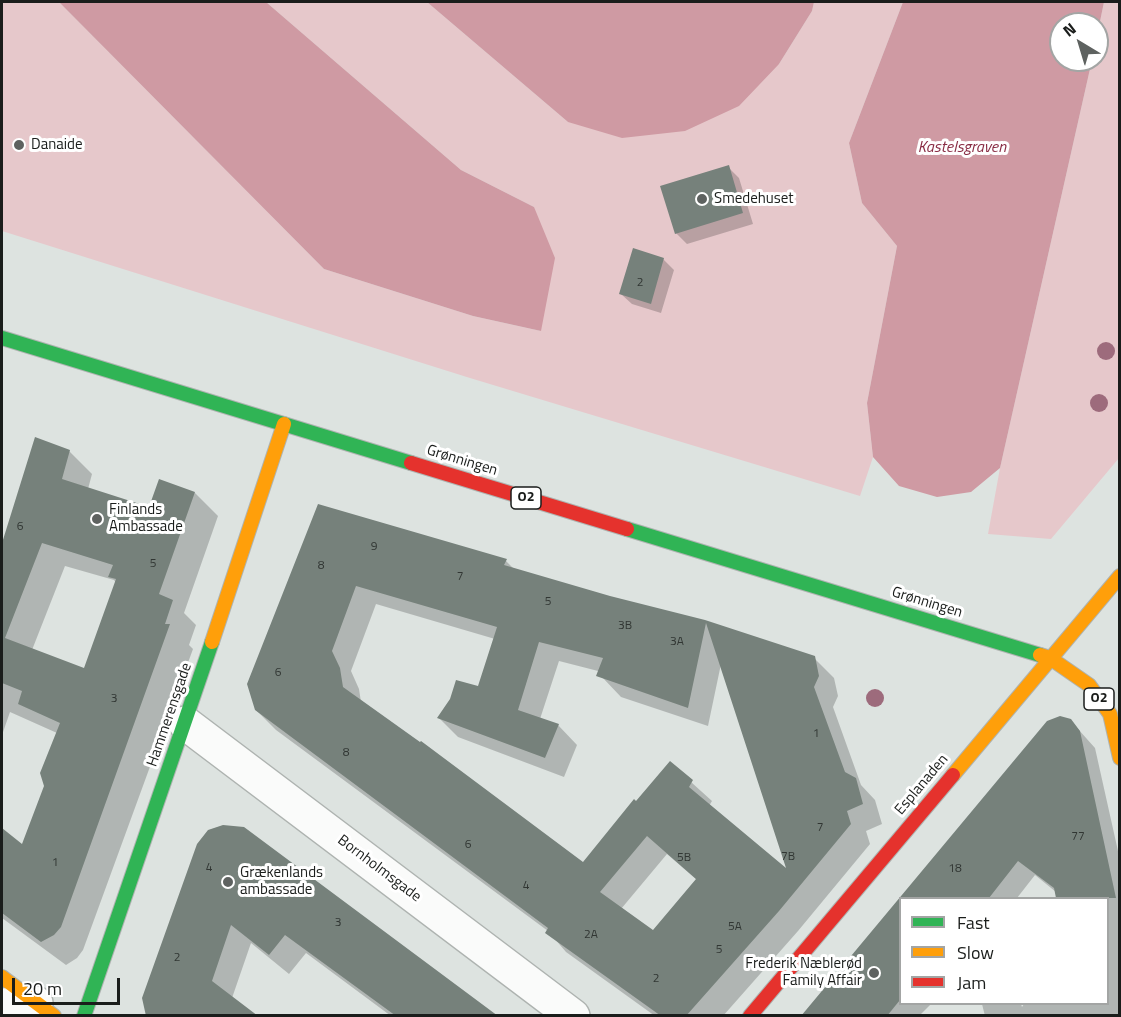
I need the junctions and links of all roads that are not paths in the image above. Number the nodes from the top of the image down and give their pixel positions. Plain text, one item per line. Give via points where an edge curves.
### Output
1 (3, 343) edge
2 (284, 424) junction
3 (1119, 576) edge
4 (1050, 658) junction
5 (185, 723) junction
6 (1119, 758) edge
7 (2, 977) edge
8 (2, 1005) edge
9 (45, 1009) edge
10 (84, 1016) edge
11 (573, 1016) edge
12 (750, 1016) edge

1 - 2 main road, Grønningen / O2
2 - 4 main road, Grønningen / O2
2 - 5 main road, Hammerensgade
3 - 4 main road, Esplanaden
4 - 6 main road, O2 via 1089,685 1110,714
4 - 12 main road, Esplanaden
5 - 10 main road, Hammerensgade
5 - 11 street, Bornholmsgade
7 - 9 main road
8 - 9 street

